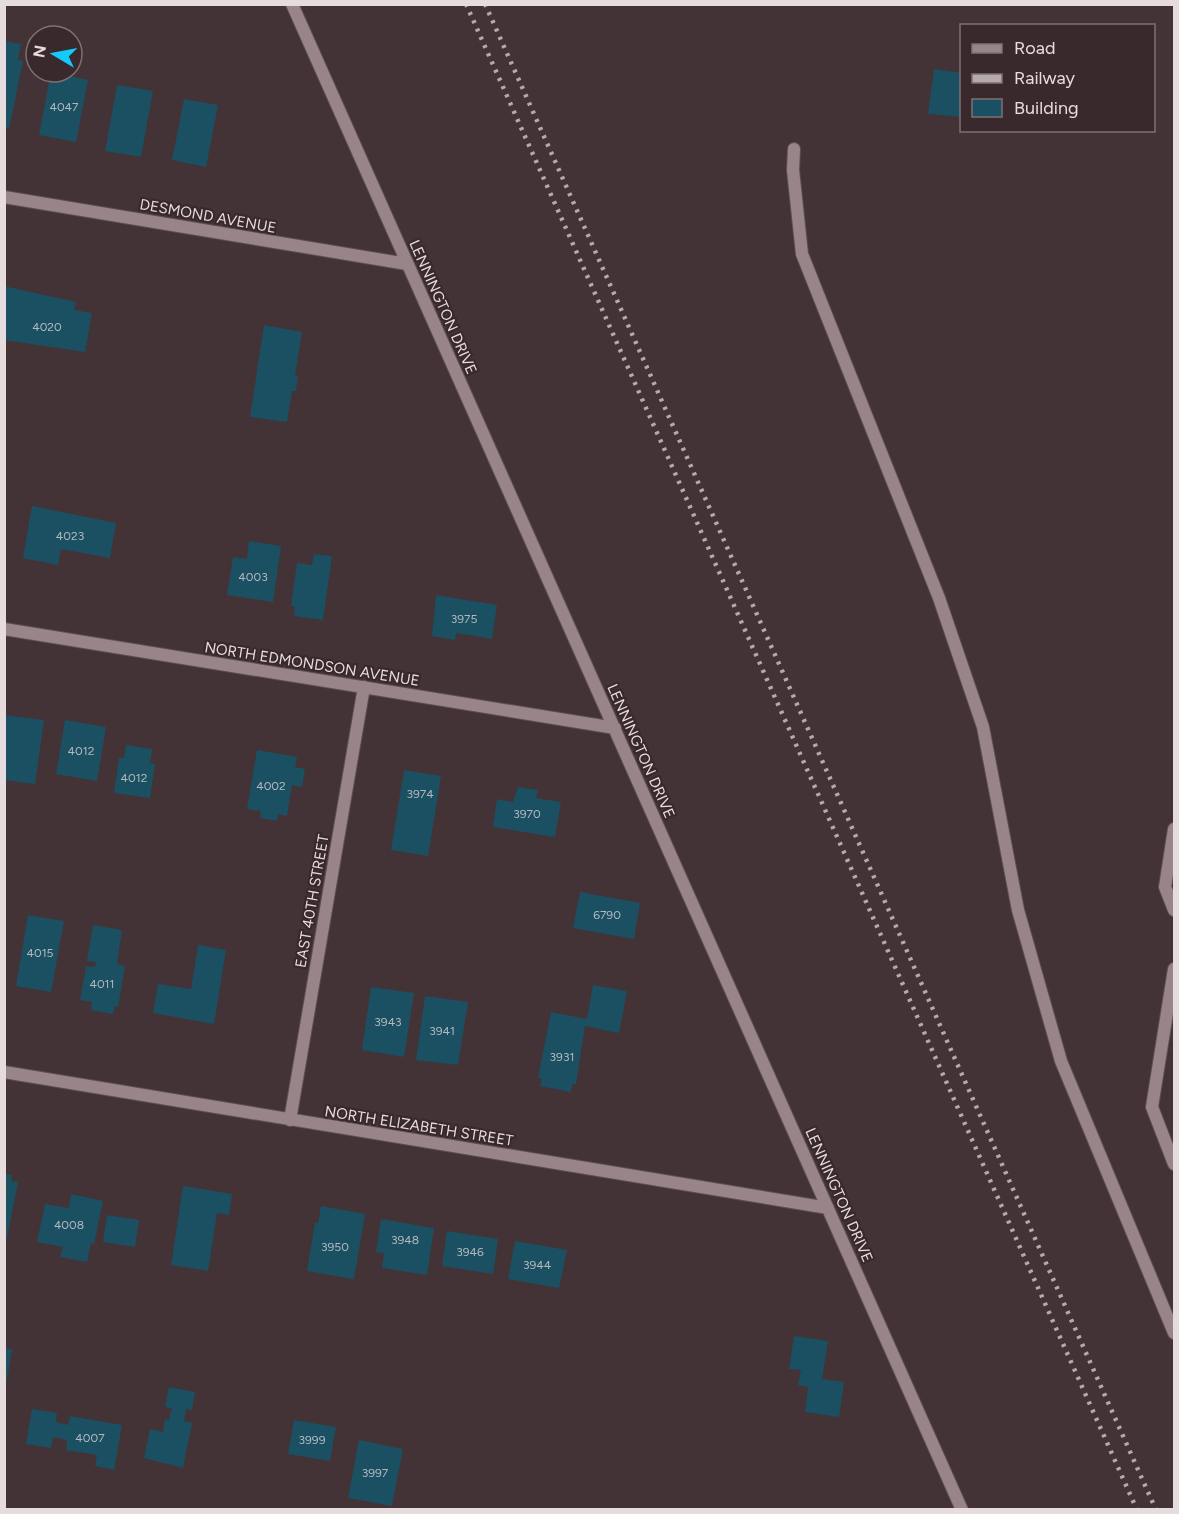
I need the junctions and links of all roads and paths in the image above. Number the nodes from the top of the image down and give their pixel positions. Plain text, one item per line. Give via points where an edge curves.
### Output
1 (292, 4) edge
2 (794, 149) dead end
3 (4, 196) edge
4 (407, 264) junction
5 (4, 629) edge
6 (364, 687) junction
7 (615, 728) junction
8 (1174, 829) edge
9 (1174, 910) edge
10 (1174, 969) edge
11 (4, 1072) edge
12 (290, 1120) junction
13 (1174, 1164) edge
14 (828, 1208) junction
15 (1174, 1333) edge
16 (962, 1509) edge

1 - 4 street, LENNINGTON DRIVE
2 - 15 street via 792,170 802,254 867,409 983,727 1018,910 1061,1061
3 - 4 street, DESMOND AVENUE
4 - 7 street, LENNINGTON DRIVE
5 - 6 street, NORTH EDMONDSON AVENUE
6 - 7 street, NORTH EDMONDSON AVENUE
6 - 12 street, EAST 40TH STREET
7 - 14 street, LENNINGTON DRIVE
8 - 9 street via 1165,887
10 - 13 street via 1152,1107
11 - 12 street, NORTH ELIZABETH STREET
12 - 14 street, NORTH ELIZABETH STREET
14 - 16 street, LENNINGTON DRIVE

